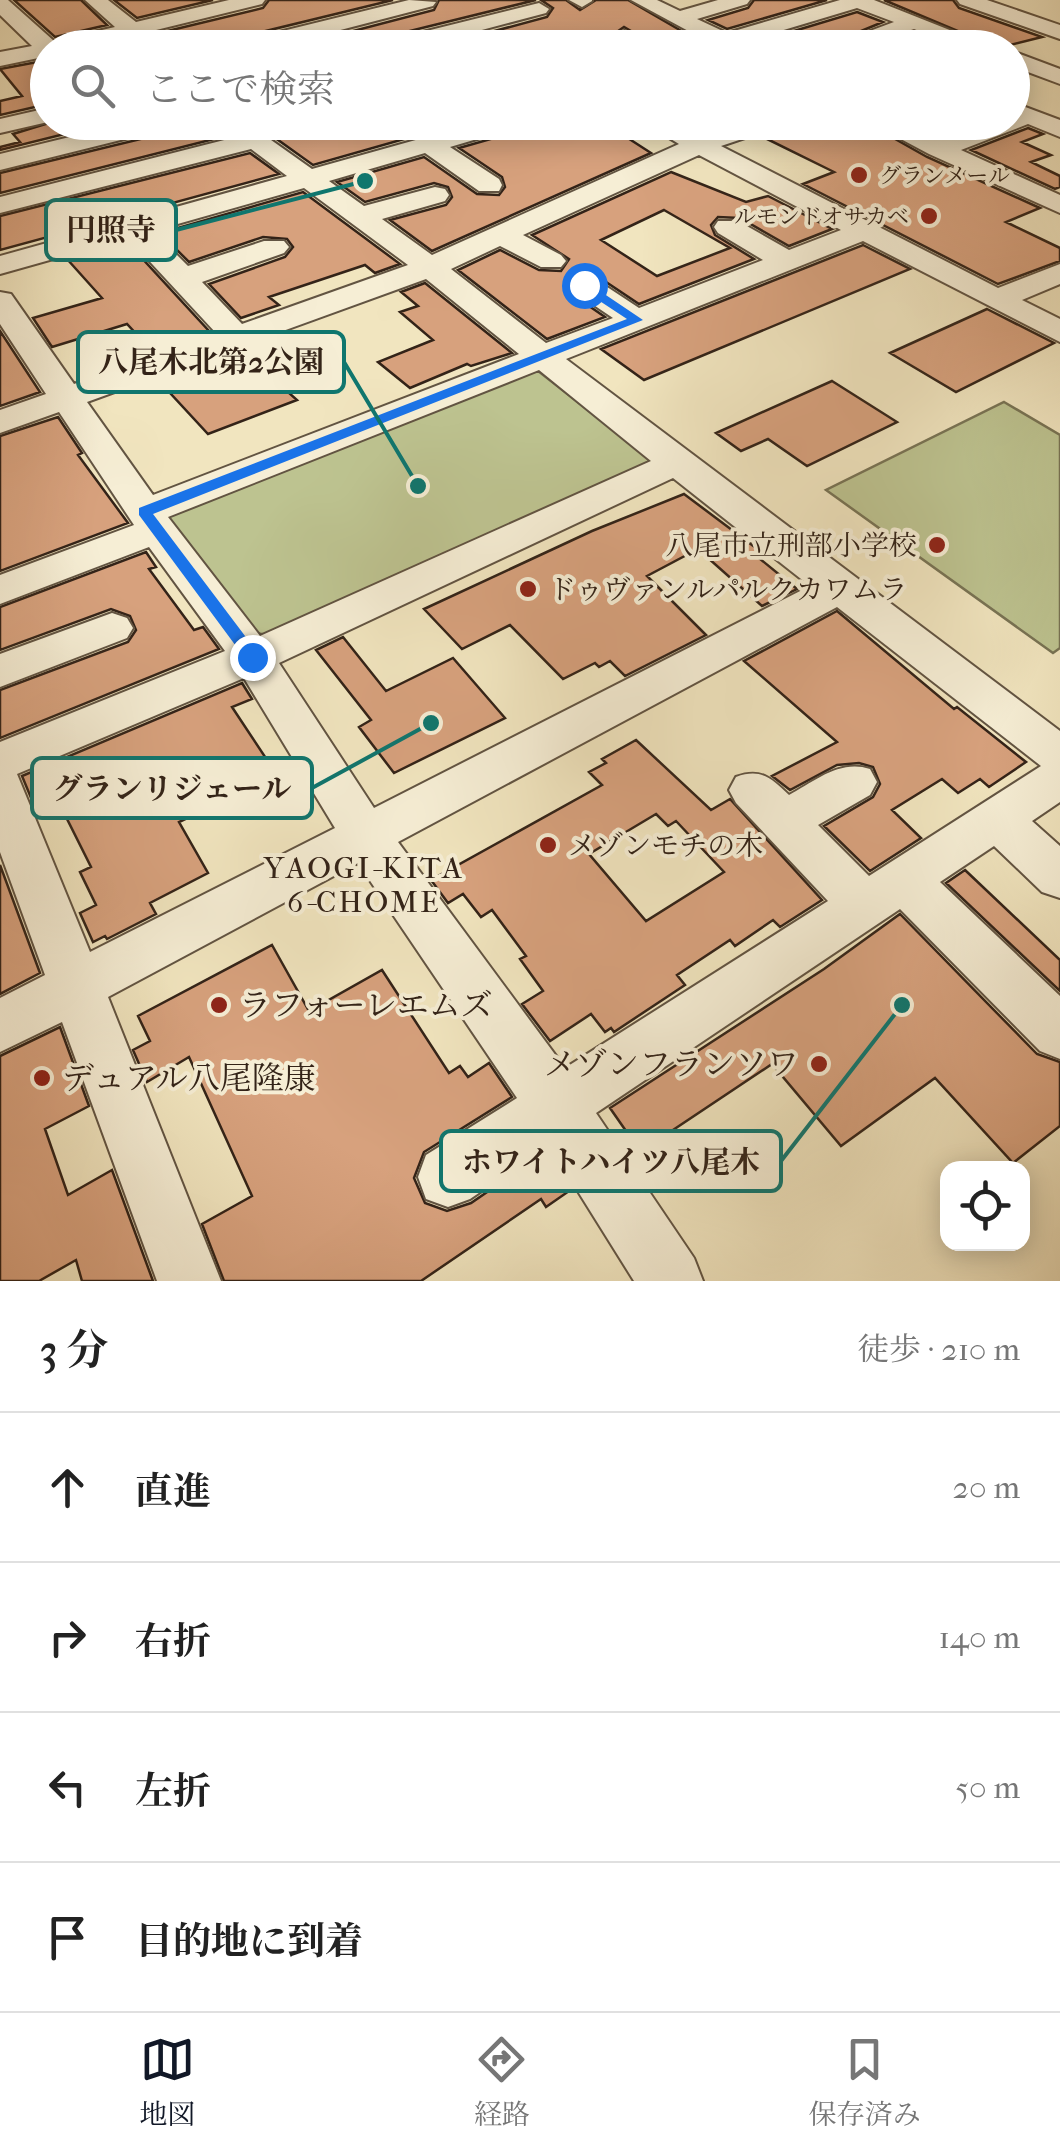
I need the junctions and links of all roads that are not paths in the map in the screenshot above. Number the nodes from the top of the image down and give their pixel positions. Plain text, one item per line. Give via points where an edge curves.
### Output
1 (327, 0) edge
2 (641, 0) edge
3 (740, 0) edge
4 (967, 0) edge
5 (102, 1) edge
6 (424, 1) edge
7 (857, 1) edge
8 (247, 2) edge
9 (0, 4) edge
10 (539, 9) dead end
11 (913, 14) junction
12 (361, 18) junction
13 (678, 18) junction
14 (176, 19) junction
15 (472, 26) junction
16 (30, 30) edge
17 (132, 30) joint
18 (193, 30) edge
19 (288, 30) edge
20 (311, 30) edge
21 (456, 30) edge
22 (480, 30) edge
23 (703, 30) edge
24 (773, 30) edge
25 (878, 30) edge
26 (946, 30) edge
27 (1060, 32) edge
28 (30, 53) edge
29 (0, 60) edge
30 (1031, 60) edge
31 (1060, 78) edge
32 (1060, 100) edge
33 (30, 119) edge
34 (1030, 120) edge
35 (0, 126) edge
36 (1060, 130) edge
37 (90, 140) edge
38 (213, 140) edge
39 (266, 140) edge
40 (444, 140) edge
41 (689, 140) edge
42 (713, 140) edge
43 (919, 140) edge
44 (958, 140) edge
45 (430, 144) junction
46 (698, 145) junction
47 (938, 149) junction
48 (0, 162) edge
49 (310, 178) junction
50 (1060, 180) edge
51 (489, 184) dead end
52 (1028, 190) junction
53 (435, 195) dead end
54 (96, 200) dead end
55 (1060, 204) edge
56 (0, 205) edge
57 (361, 216) junction
58 (728, 227) dead end
59 (130, 229) junction
60 (866, 230) junction
61 (500, 235) junction
62 (274, 247) dead end
63 (551, 261) dead end
64 (788, 261) junction
65 (0, 264) edge
66 (430, 268) junction
67 (1060, 273) edge
68 (182, 278) junction
69 (584, 285) dead end
70 (998, 299) junction
71 (0, 302) edge
72 (636, 320) junction
73 (1060, 332) edge
74 (238, 338) junction
75 (544, 356) junction
76 (70, 400) junction
77 (0, 422) edge
78 (676, 463) junction
79 (151, 521) junction
80 (840, 588) junction
81 (0, 590) edge
82 (112, 628) dead end
83 (252, 657) junction
84 (0, 671) edge
85 (1060, 756) edge
86 (0, 761) edge
87 (1060, 778) edge
88 (853, 782) dead end
89 (0, 787) edge
90 (997, 819) junction
91 (366, 836) junction
92 (14, 865) edge
93 (1060, 877) edge
94 (884, 893) junction
95 (77, 986) junction
96 (0, 1026) edge
97 (1060, 1034) edge
98 (558, 1107) junction
99 (448, 1177) dead end
100 (189, 1281) edge
101 (672, 1281) edge

1 - 12 street
2 - 13 street
3 - 13 street
4 - 27 street
5 - 17 street
6 - 12 street
6 - 15 street
7 - 11 street
7 - 24 street
8 - 14 street
8 - 19 street
9 - 16 street
10 - 15 street
11 - 25 street
11 - 26 street
12 - 20 street
13 - 23 street
14 - 17 street
14 - 18 street
15 - 21 street
15 - 22 street
28 - 29 street
30 - 31 street
30 - 32 street
33 - 35 street
34 - 36 street
37 - 48 street
38 - 56 street
39 - 49 street
40 - 45 street
41 - 46 street
42 - 46 street
43 - 47 street
44 - 47 street
45 - 49 street
45 - 51 street
46 - 60 street
46 - 61 street
47 - 52 street
49 - 57 street
49 - 59 street
50 - 52 street
52 - 55 street
53 - 57 street
54 - 59 street
57 - 66 street
58 - 64 street
59 - 65 street
59 - 68 street
60 - 64 street
60 - 70 street
61 - 63 street
61 - 66 street
62 - 68 street
64 - 72 street
66 - 74 street
66 - 75 street
67 - 70 street
68 - 74 street
69 - 72 street
70 - 73 street
71 - 76 street
72 - 75 street
74 - 76 street
75 - 78 street
75 - 79 street
76 - 77 street
76 - 79 street
78 - 80 street
78 - 83 street
79 - 81 street
79 - 83 street
80 - 85 street
80 - 91 street
82 - 84 street
83 - 86 street
83 - 91 street
87 - 90 street
88 - 94 street via 768,806
89 - 92 street
90 - 93 street
90 - 94 street
91 - 95 street
91 - 98 street
92 - 95 street
94 - 97 street
94 - 98 street
95 - 96 street
95 - 100 street
98 - 99 street
98 - 101 street

